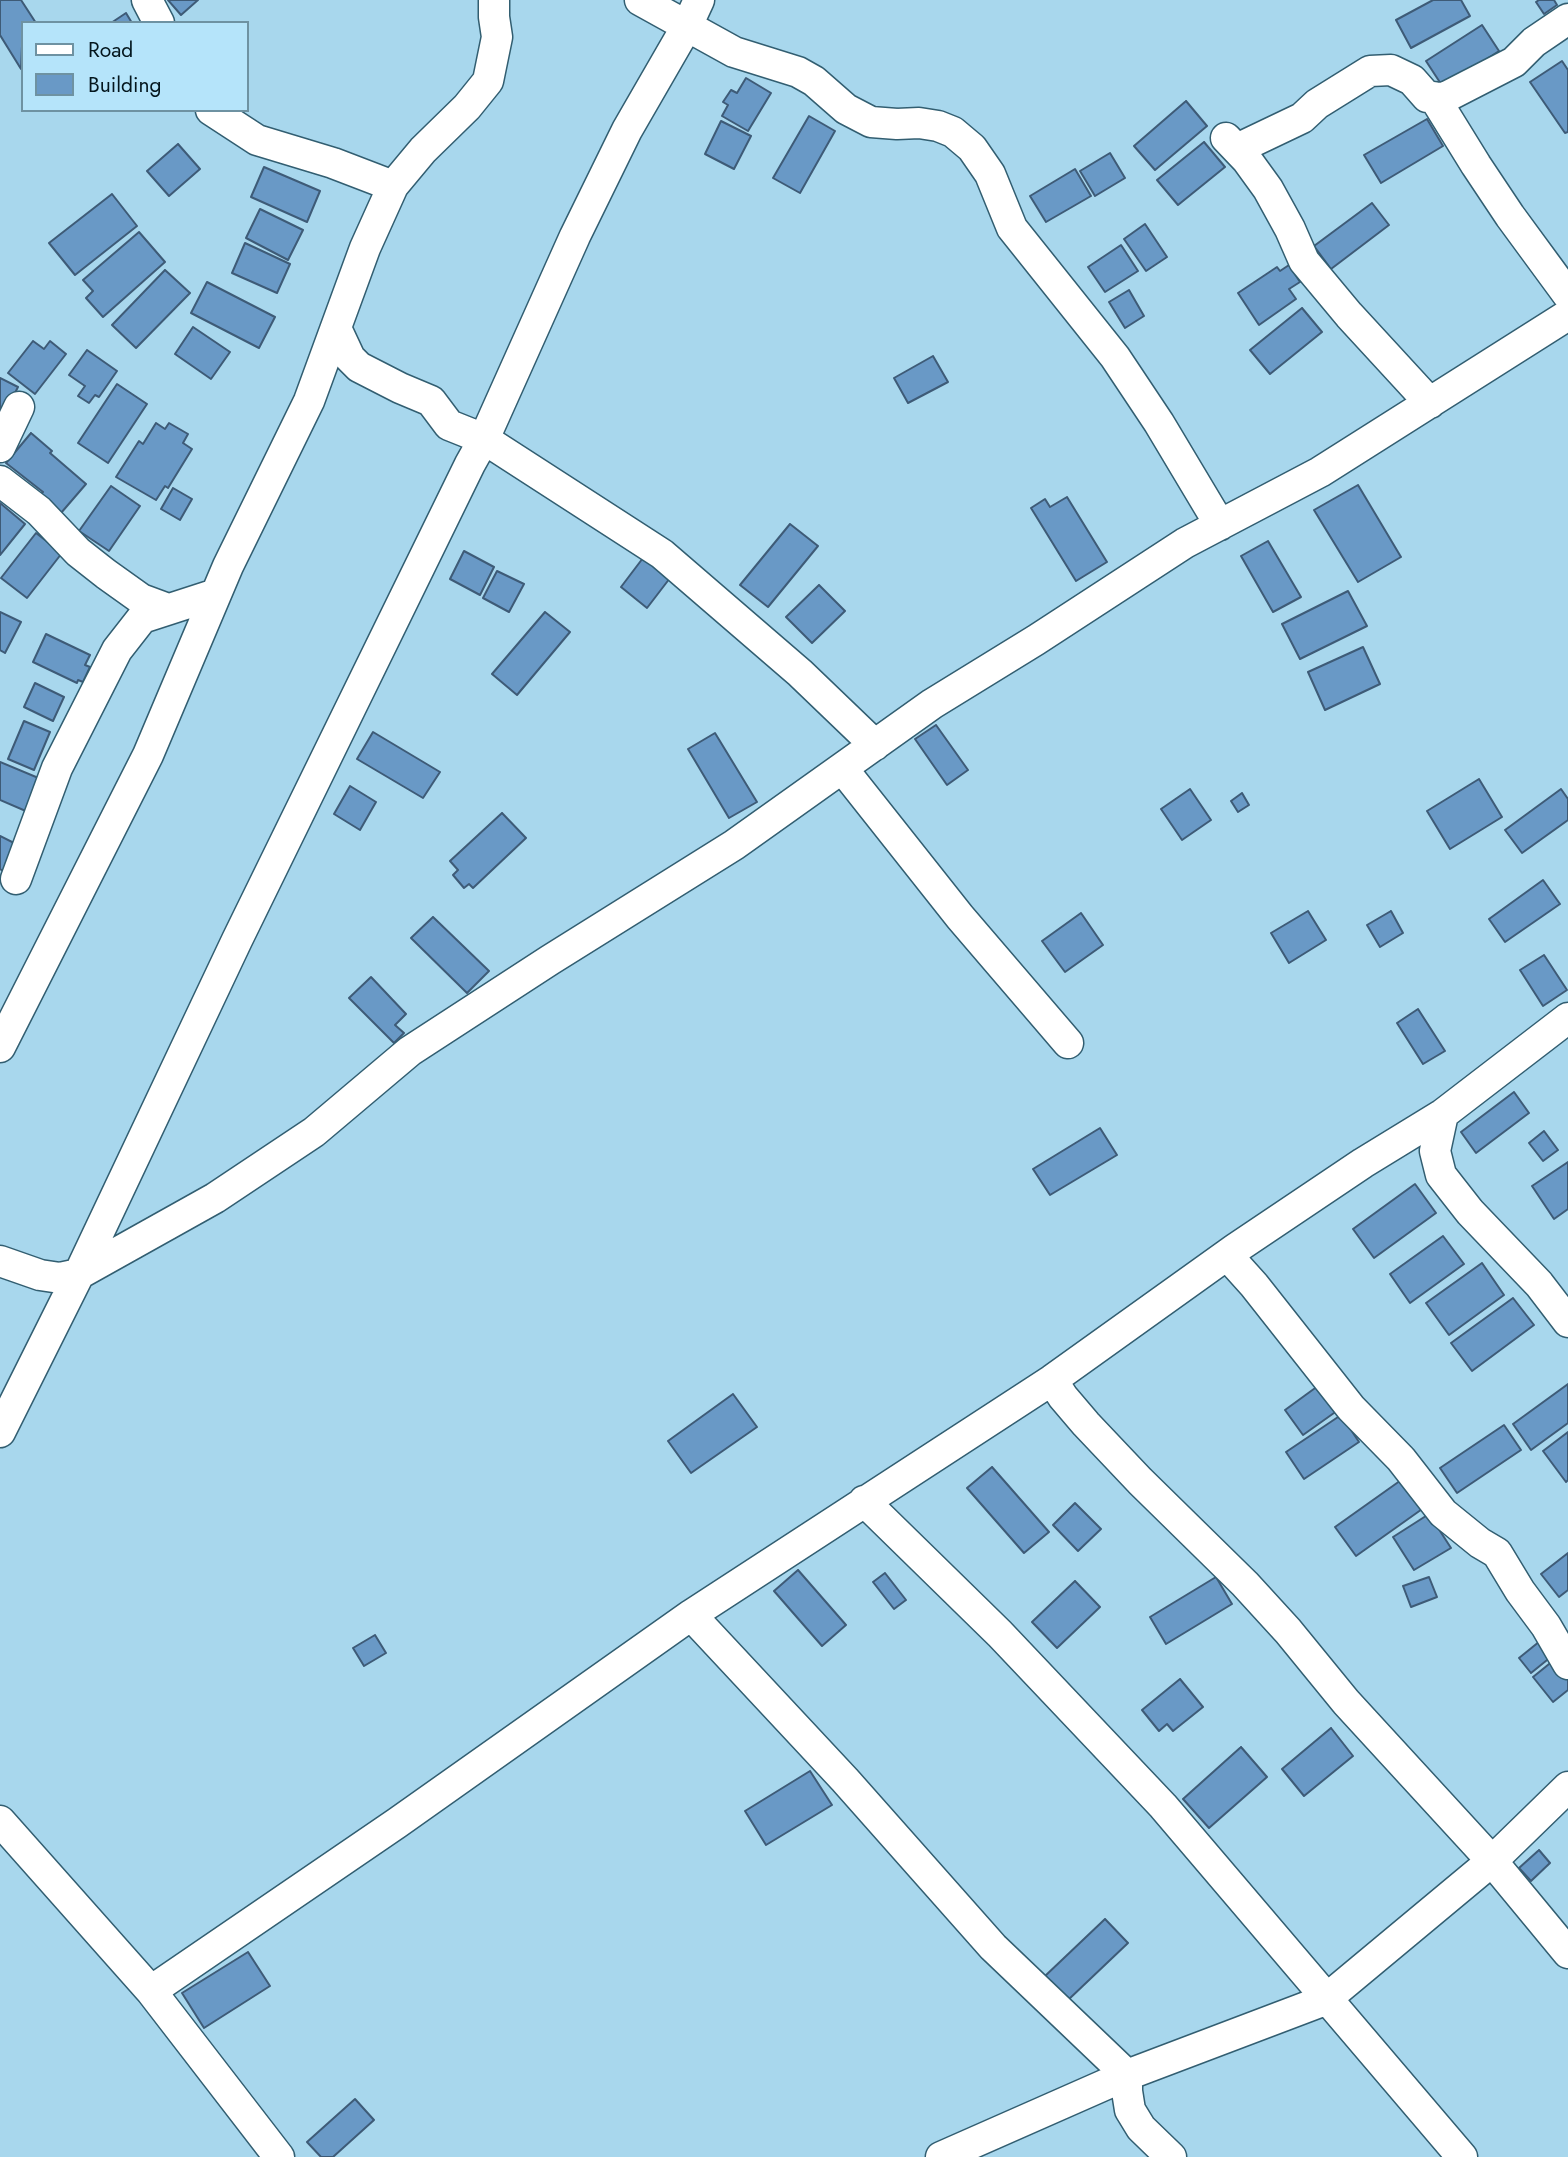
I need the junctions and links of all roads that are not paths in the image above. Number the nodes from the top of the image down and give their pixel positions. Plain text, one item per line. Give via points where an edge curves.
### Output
1 (147, 0) edge
2 (494, 0) edge
3 (640, 0) edge
4 (693, 13) edge
5 (1568, 19) edge
6 (158, 21) edge
7 (1434, 97) junction
8 (214, 112) edge
9 (393, 186) junction
10 (1568, 295) edge
11 (1568, 316) edge
12 (336, 328) junction
13 (1430, 403) junction
14 (19, 407) dead end
15 (484, 439) junction
16 (0, 447) edge
17 (0, 481) edge
18 (1220, 525) junction
19 (216, 594) junction
20 (168, 609) junction
21 (875, 745) junction
22 (842, 768) junction
23 (16, 879) dead end
24 (1568, 1018) edge
25 (1068, 1043) dead end
26 (0, 1046) edge
27 (1443, 1114) junction
28 (1227, 1255) junction
29 (0, 1261) edge
30 (79, 1274) junction
31 (1568, 1322) edge
32 (1052, 1380) junction
33 (8, 1398) edge
34 (0, 1432) edge
35 (864, 1501) junction
36 (691, 1615) junction
37 (1568, 1664) edge
38 (1568, 1787) edge
39 (0, 1821) edge
40 (1492, 1861) junction
41 (1568, 1953) edge
42 (151, 1991) junction
43 (1325, 2000) junction
44 (1127, 2075) junction
45 (279, 2157) edge
46 (941, 2157) edge
47 (1171, 2157) edge
48 (1462, 2157) edge

1 - 6 street
2 - 9 street via 497,37 488,81
3 - 4 street
4 - 15 street via 627,130
4 - 18 street via 734,52 798,72 846,109 872,122 938,126 972,148 990,174 1012,228 1115,357
5 - 7 street via 1514,62 1444,98
7 - 10 street via 1510,216
7 - 13 street via 1427,97 1412,80 1391,70 1370,71 1302,118 1232,143 1269,189 1304,261
8 - 9 street via 257,140
9 - 12 street
11 - 13 street
12 - 15 street via 359,367 431,401 449,425
12 - 19 street via 309,401
13 - 18 street via 1320,472
14 - 16 street
15 - 21 street via 662,555 800,673
15 - 30 street
17 - 20 street via 39,511 87,560 141,599
18 - 21 street via 1185,543
19 - 20 street
19 - 26 street via 148,755
20 - 23 street via 142,618 117,650 58,768
21 - 22 street
22 - 25 street
22 - 30 street via 734,845 410,1051 314,1132 215,1198
24 - 27 street
27 - 28 street
27 - 31 street via 1435,1151 1441,1175
28 - 32 street
28 - 37 street via 1443,1513 1497,1553
29 - 30 street via 60,1278
30 - 33 street
32 - 35 street
32 - 40 street via 1086,1424 1288,1631 1346,1702
33 - 34 street
35 - 36 street
35 - 43 street via 1000,1633 1163,1806
36 - 42 street
36 - 44 street via 993,1947
38 - 40 street
39 - 42 street
40 - 41 street
40 - 43 street
42 - 45 street
43 - 44 street
43 - 48 street
44 - 46 street
44 - 47 street via 1130,2110 1141,2128

